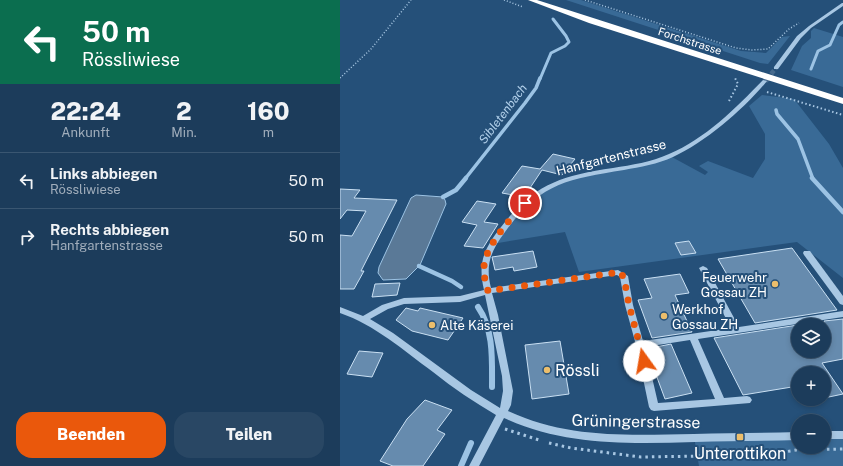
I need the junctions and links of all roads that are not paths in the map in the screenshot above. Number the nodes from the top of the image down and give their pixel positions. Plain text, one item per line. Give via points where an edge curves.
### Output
1 (532, 0) edge
2 (545, 0) edge
3 (843, 4) edge
4 (776, 68) tunnel mouth
5 (765, 81) tunnel mouth
6 (843, 95) edge
7 (843, 101) edge
8 (807, 253) dead end
9 (703, 268) dead end
10 (488, 291) junction
11 (843, 302) edge
12 (340, 310) edge
13 (843, 314) edge
14 (364, 319) junction
15 (737, 330) junction
16 (694, 337) junction
17 (640, 345) junction
18 (747, 400) dead end
19 (720, 402) junction
20 (502, 413) junction
21 (831, 435) edge
22 (843, 435) edge
23 (791, 436) edge
24 (474, 466) edge

1 - 7 highway, Forchstrasse
2 - 6 highway, Forchstrasse
3 - 4 street via 799,37
5 - 10 street, Hanfgartenstrasse via 734,111 674,154 646,163 573,178 549,186 538,193 509,221 487,254 484,273
8 - 11 street
9 - 15 street
10 - 14 street via 460,298 398,302
10 - 17 street via 620,272 624,278
10 - 20 street, Hanfgartenstrasse via 506,376 507,398
12 - 14 street, Grüningerstrasse
13 - 15 street
14 - 20 street, Grüningerstrasse via 382,329 472,397
15 - 16 street
16 - 17 street
16 - 19 street
17 - 19 street via 654,407
18 - 19 street
20 - 23 street, Grüningerstrasse via 548,430 595,438
20 - 24 street, Hanfgartenstrasse
21 - 22 street

